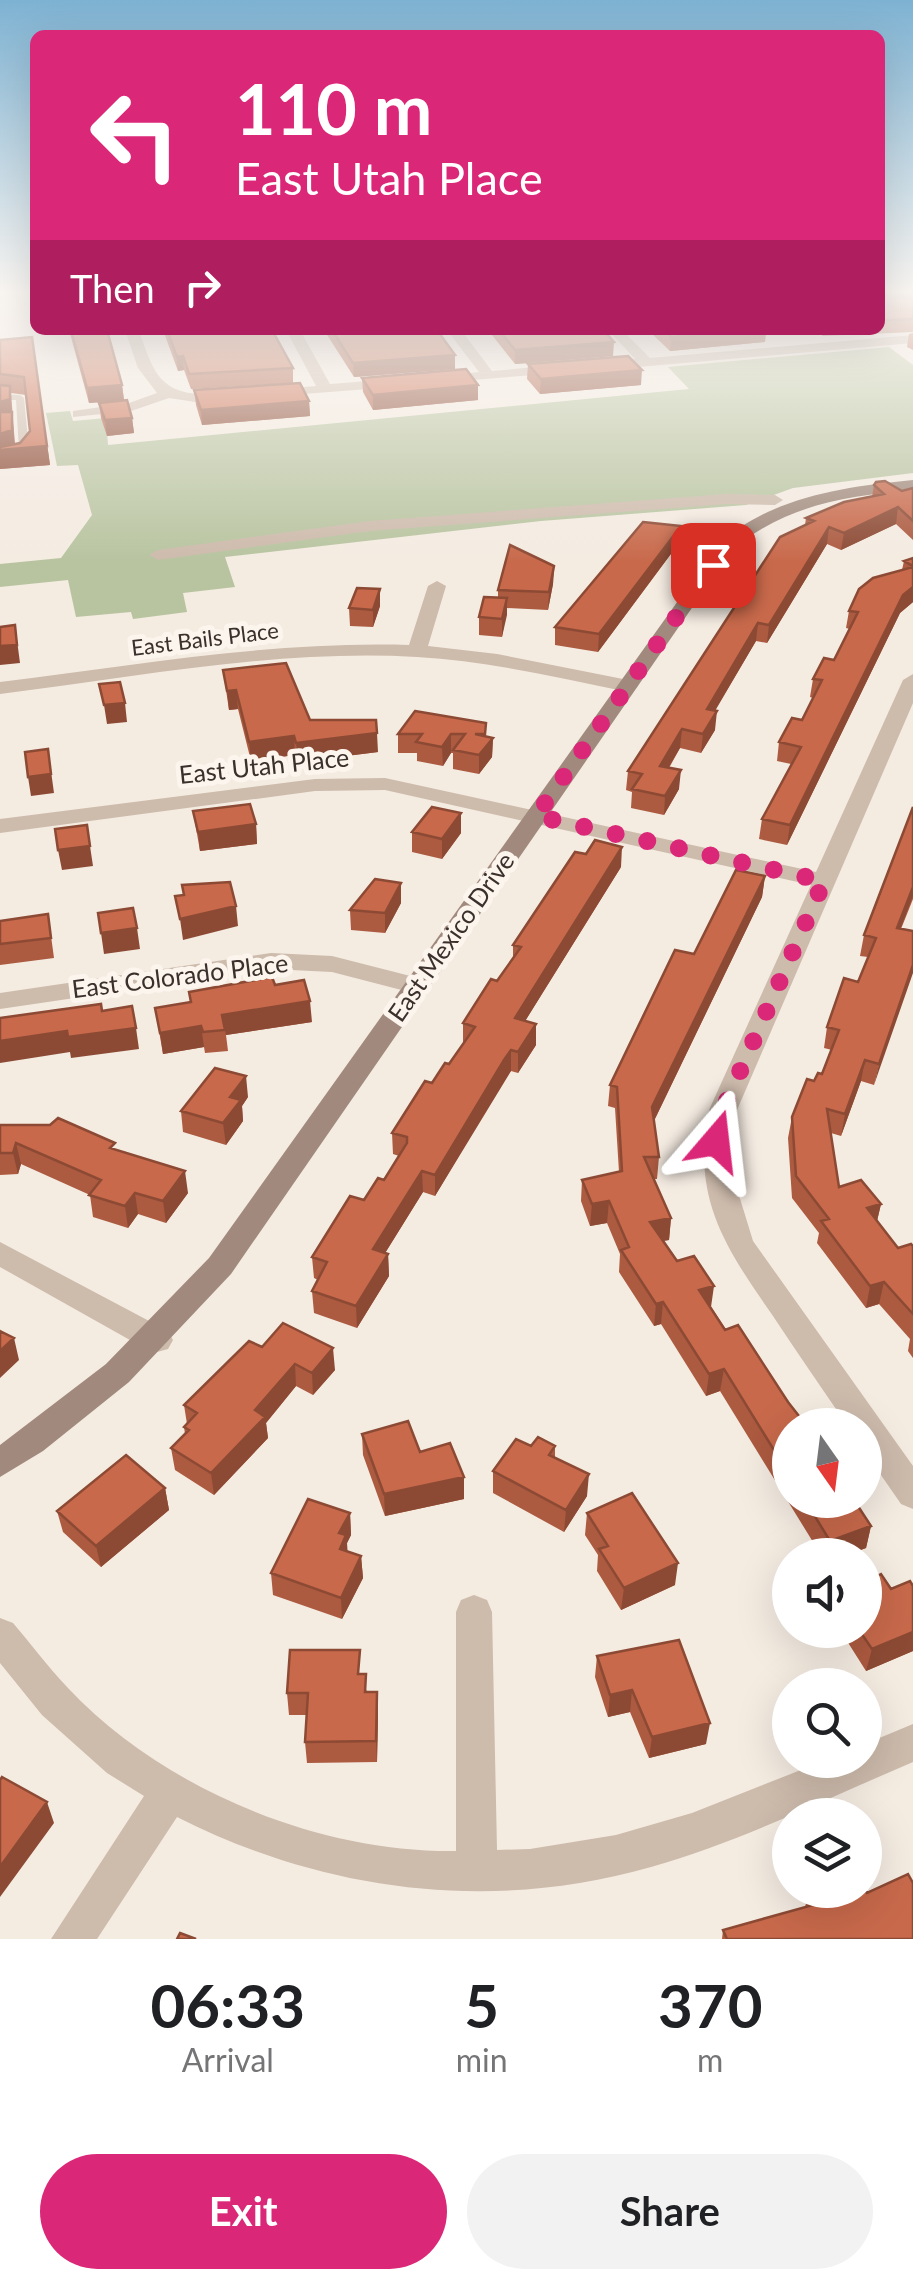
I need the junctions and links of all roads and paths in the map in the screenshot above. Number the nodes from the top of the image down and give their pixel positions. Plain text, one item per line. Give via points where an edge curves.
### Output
1 (149, 381) edge
2 (320, 381) edge
3 (417, 381) edge
4 (324, 390) junction
5 (168, 394) junction
6 (0, 397) edge
7 (78, 414) dead end
8 (0, 460) edge
9 (913, 485) edge
10 (774, 500) dead end
11 (158, 555) dead end
12 (437, 586) dead end
13 (417, 650) junction
14 (913, 680) edge
15 (628, 686) junction
16 (0, 688) edge
17 (536, 816) junction
18 (0, 826) edge
19 (824, 881) junction
20 (417, 986) junction
21 (0, 1001) edge
22 (0, 1253) edge
23 (157, 1340) junction
24 (0, 1464) edge
25 (913, 1494) edge
26 (474, 1612) dead end
27 (0, 1635) edge
28 (913, 1743) edge
29 (169, 1794) junction
30 (477, 1871) junction
31 (72, 1939) edge

1 - 5 street
2 - 4 street
3 - 4 street
4 - 5 street via 214,398
5 - 7 street via 131,408
6 - 8 lane via 20,398 16,424 24,450
9 - 15 street, East Mexico Drive via 813,501 750,526 726,546
10 - 11 street via 418,523
12 - 13 street
13 - 15 street, East Bails Place
13 - 16 street, East Bails Place via 310,652
14 - 19 street
15 - 17 street, East Mexico Drive
17 - 18 street, East Utah Place via 360,783
17 - 19 street, East Utah Place
17 - 20 street, East Mexico Drive
19 - 25 street via 723,1110 716,1174 740,1245
20 - 21 street, East Colorado Place via 332,964 271,961
20 - 23 street, East Mexico Drive via 220,1266
22 - 23 street
23 - 24 street, East Mexico Drive
26 - 30 street
27 - 29 street via 70,1721
28 - 30 street via 648,1847 548,1868
29 - 30 street via 272,1839 338,1857
29 - 31 street

